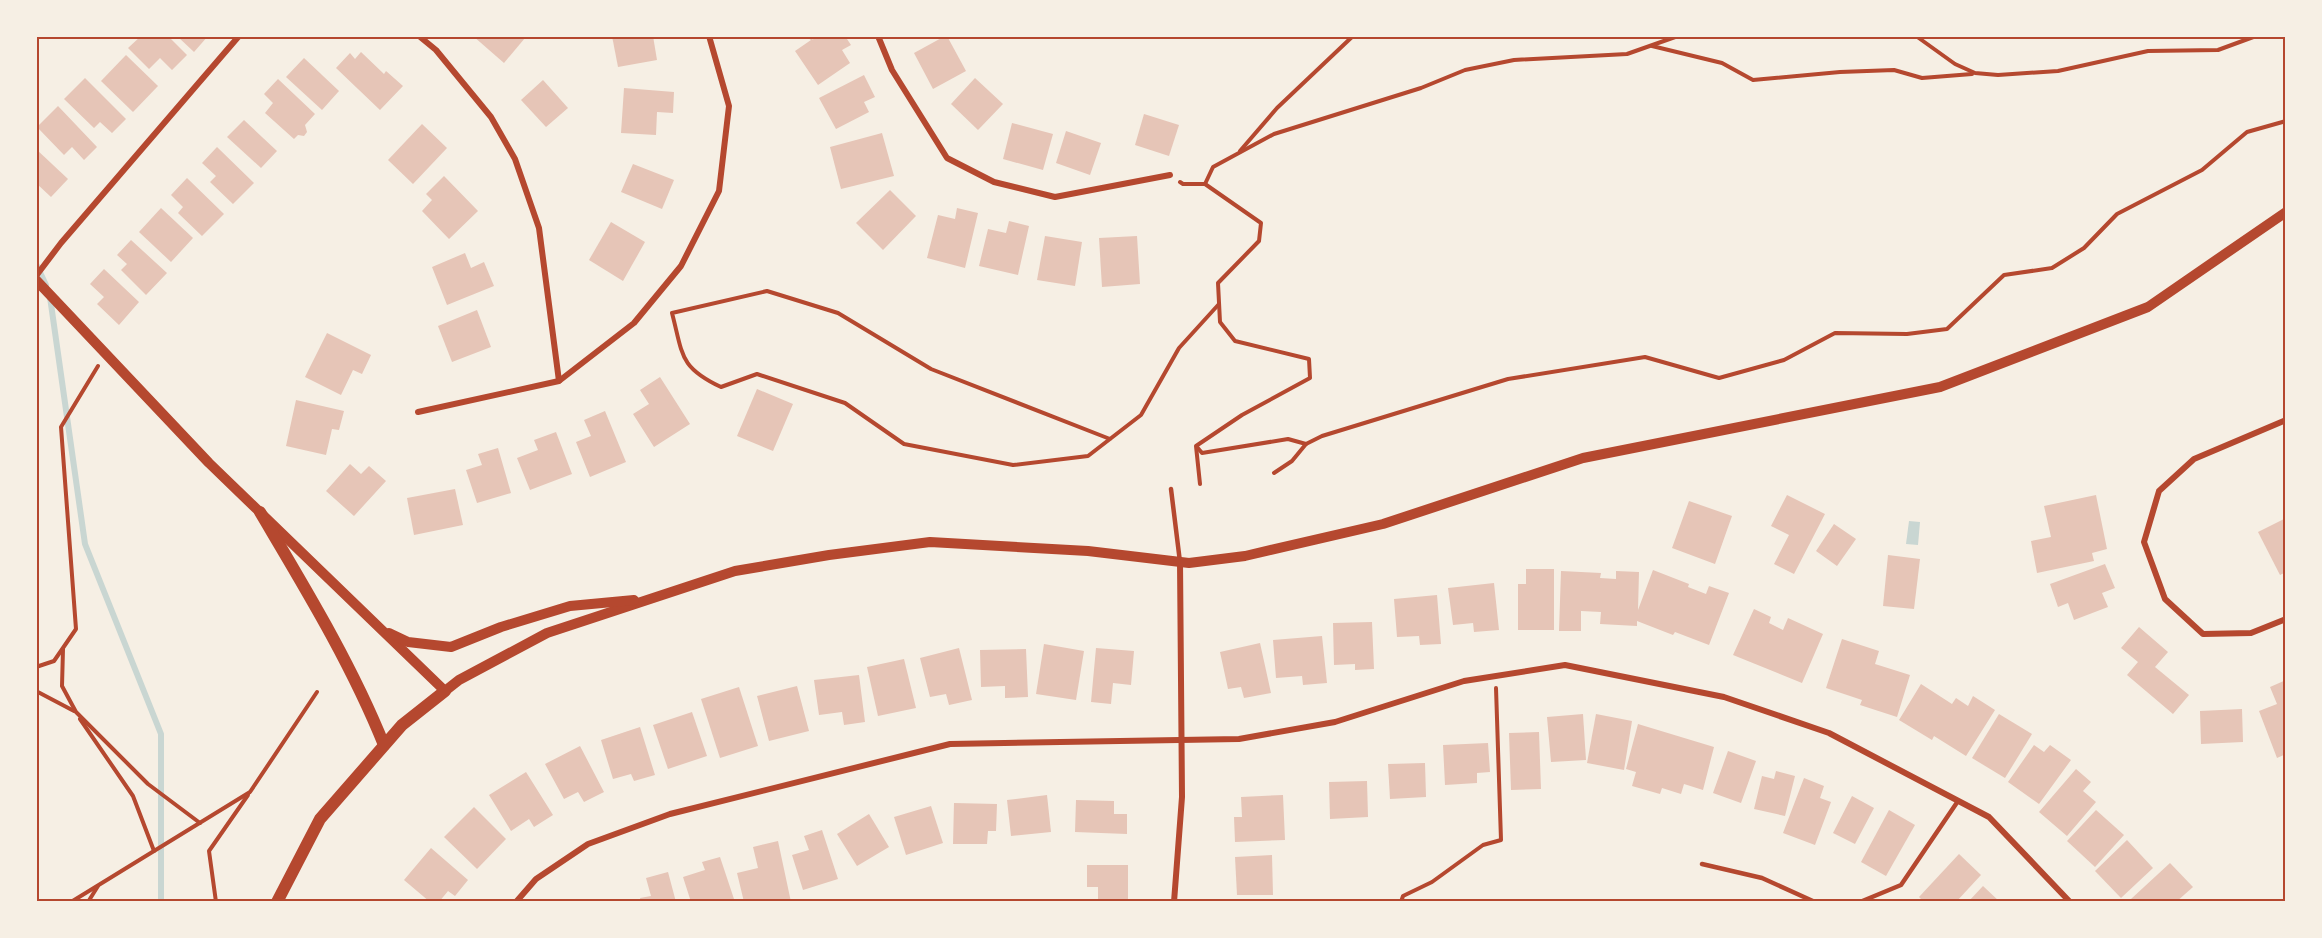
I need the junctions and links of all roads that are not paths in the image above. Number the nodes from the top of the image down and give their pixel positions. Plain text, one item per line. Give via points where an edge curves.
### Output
1 (239, 36) edge
2 (419, 36) edge
3 (709, 36) edge
4 (878, 36) edge
5 (1170, 175) road end
6 (2286, 212) edge
7 (36, 278) edge
8 (559, 381) junction
9 (418, 412) dead end
10 (2286, 420) edge
11 (1171, 489) dead end
12 (260, 512) junction
13 (1180, 562) junction
14 (652, 599) junction
15 (2286, 619) edge
16 (379, 627) junction
17 (445, 691) junction
18 (1182, 740) junction
19 (384, 745) junction
20 (1958, 801) junction
21 (1702, 864) dead end
22 (277, 902) edge
23 (516, 902) edge
24 (1174, 902) edge
25 (1815, 902) edge
26 (1860, 902) edge
27 (2070, 902) edge

1 - 7 street via 61,243
2 - 8 street via 436,50 491,117 515,159 539,228
3 - 8 street via 729,106 719,191 681,266 634,323
4 - 5 street via 892,70 947,158 994,182 1055,197
6 - 13 street via 2148,307 1941,387 1583,458 1383,524 1245,556
7 - 12 street
8 - 9 street
10 - 15 street via 2194,459 2159,491 2144,542 2165,599 2203,634 2251,633
11 - 13 lane
12 - 16 street
12 - 19 main road via 331,632
13 - 14 street via 1088,551 930,542 735,572
13 - 18 street
14 - 16 street via 570,606 451,647 408,642
14 - 17 street via 547,633
16 - 17 street
17 - 19 main road via 402,725
18 - 20 street via 1239,740 1335,722 1464,681 1565,665 1724,697 1829,733
18 - 23 street via 950,744 659,818 588,844 537,879
18 - 24 street
19 - 22 main road via 320,819
20 - 26 lane via 1901,885
20 - 27 street via 1989,817
21 - 25 lane via 1762,878

